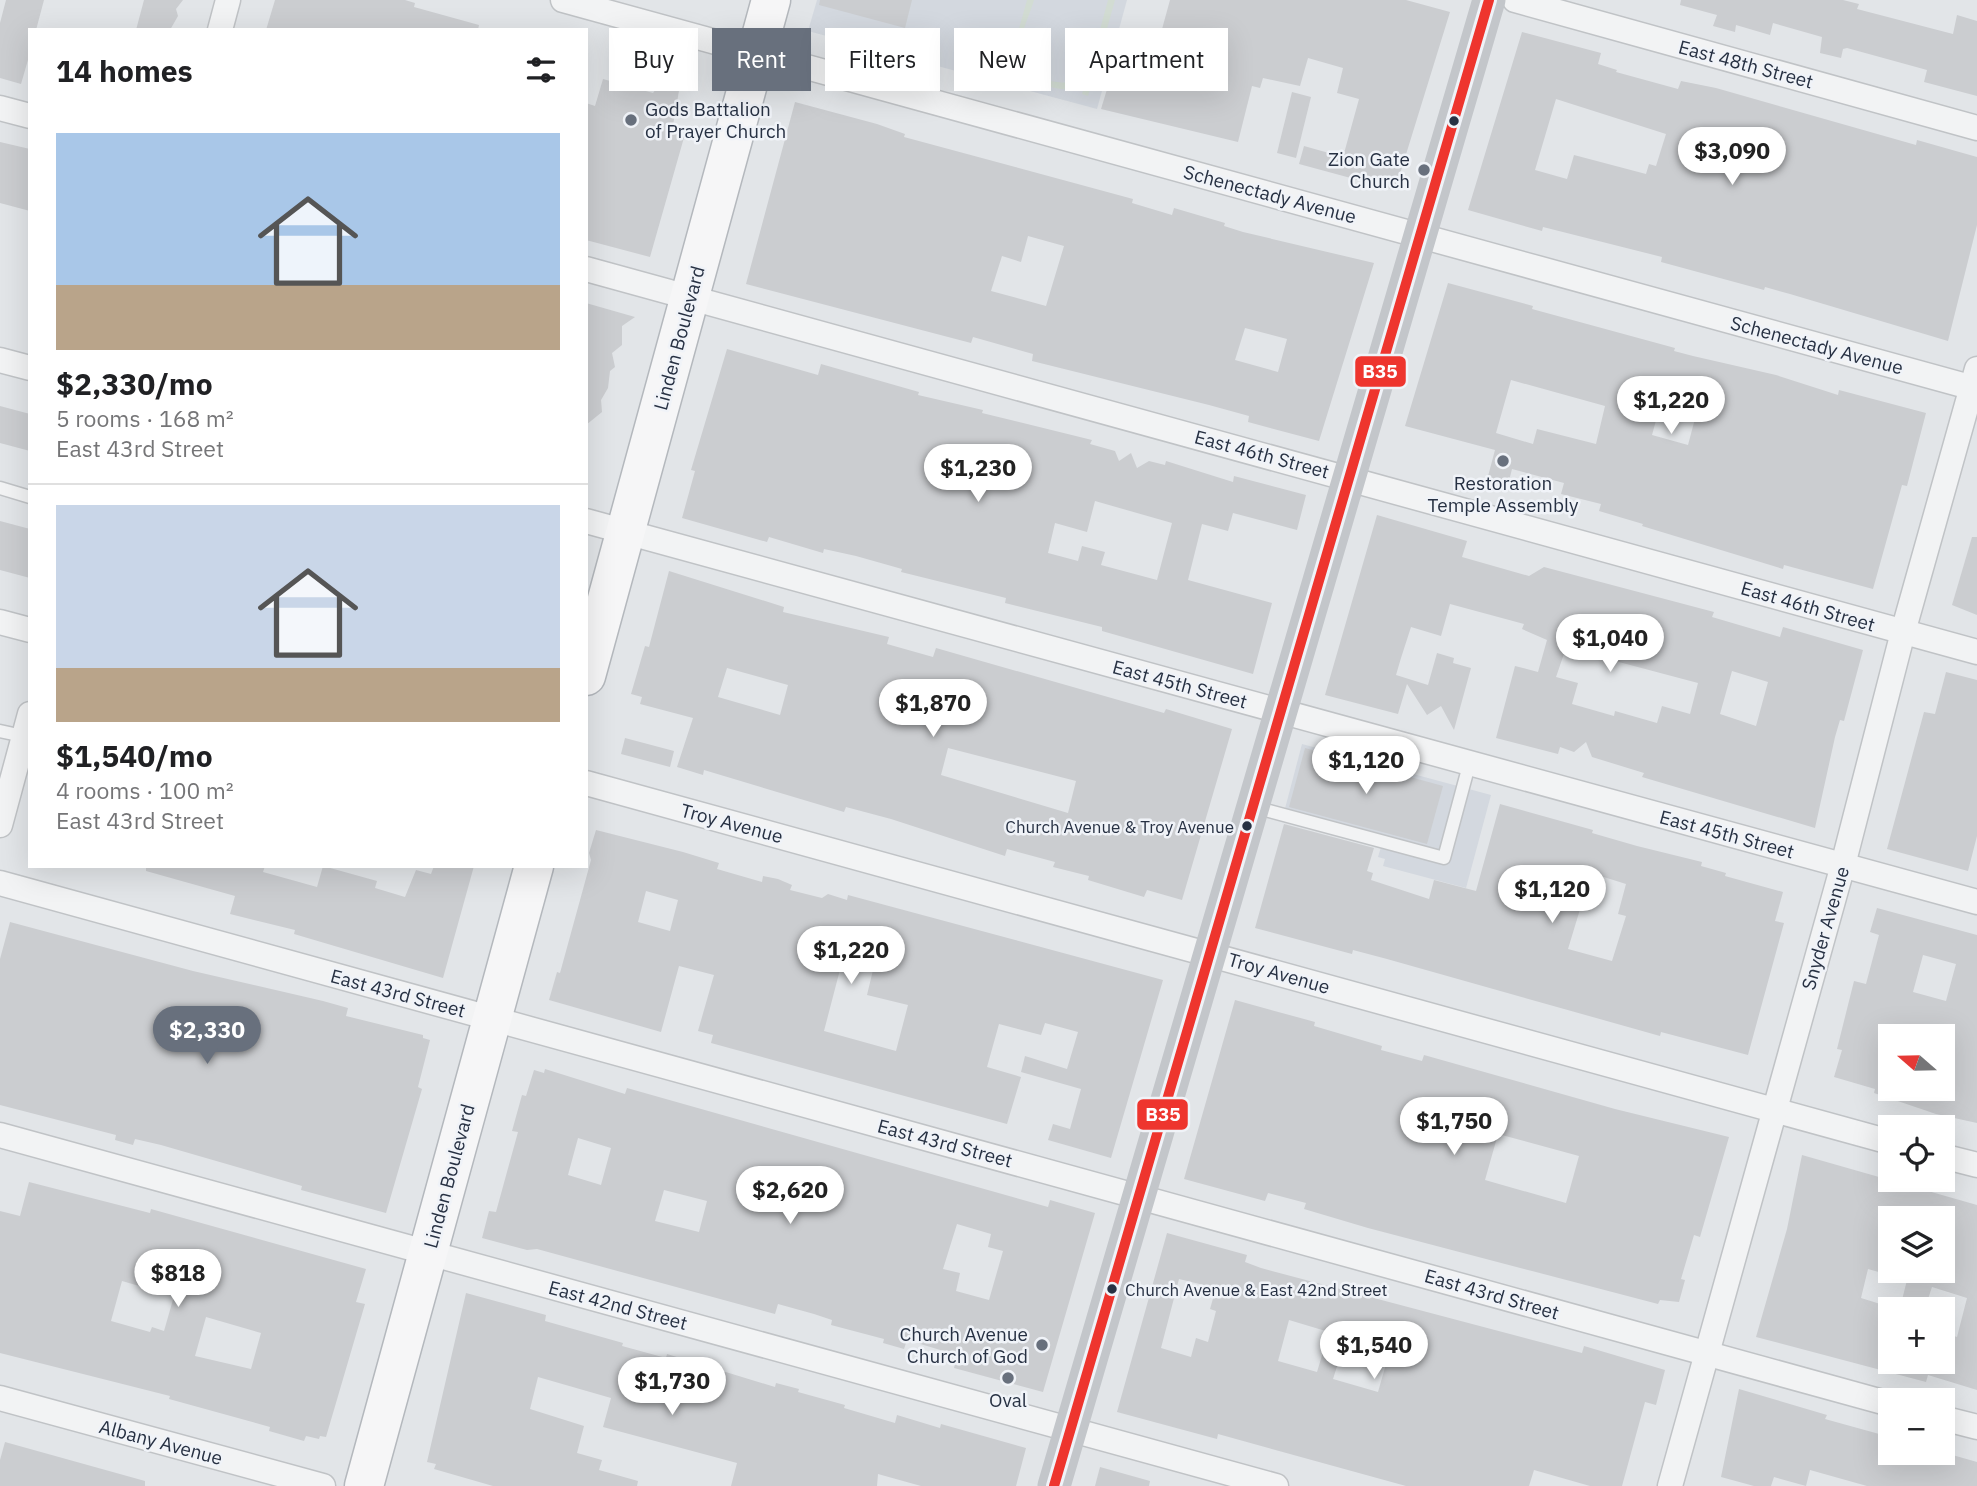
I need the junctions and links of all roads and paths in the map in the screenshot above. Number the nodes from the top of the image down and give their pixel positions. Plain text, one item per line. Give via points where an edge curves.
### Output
1 (228, 0) edge
2 (563, 0) edge
3 (771, 0) edge
4 (1489, 0) edge
5 (1515, 0) edge
6 (221, 28) edge
7 (763, 28) edge
8 (712, 41) edge
9 (811, 68) edge
10 (746, 91) edge
11 (0, 108) edge
12 (28, 115) edge
13 (1977, 128) edge
14 (1422, 236) junction
15 (588, 270) edge
16 (690, 297) junction
17 (0, 360) edge
18 (28, 367) edge
19 (1975, 382) edge
20 (1349, 478) junction
21 (0, 488) edge
22 (28, 496) edge
23 (588, 522) edge
24 (626, 532) junction
25 (0, 622) edge
26 (28, 629) edge
27 (1903, 632) junction
28 (1977, 652) edge
29 (588, 669) edge
30 (1282, 712) junction
31 (20, 738) edge
32 (1469, 765) junction
33 (588, 784) edge
34 (1254, 807) junction
35 (0, 825) edge
36 (1843, 865) junction
37 (533, 868) edge
38 (0, 883) edge
39 (1977, 902) edge
40 (1210, 954) junction
41 (492, 1018) junction
42 (1773, 1111) junction
43 (0, 1135) edge
44 (1878, 1139) edge
45 (1955, 1159) edge
46 (1977, 1165) edge
47 (1139, 1196) junction
48 (428, 1253) junction
49 (1706, 1354) junction
50 (0, 1398) edge
51 (1878, 1401) edge
52 (1955, 1421) edge
53 (1977, 1427) edge
54 (1071, 1429) junction
55 (323, 1486) edge
56 (364, 1486) edge
57 (1054, 1486) edge
58 (1276, 1486) edge
59 (1670, 1486) edge

1 - 6 street
2 - 8 street, Schenectady Avenue
3 - 7 highway, Linden Boulevard
4 - 14 main road
5 - 13 street, East 48th Street
9 - 14 street, Schenectady Avenue
10 - 16 highway, Linden Boulevard
11 - 12 street
14 - 19 street, Schenectady Avenue
14 - 20 main road
15 - 16 street, East 46th Street
16 - 20 street, East 46th Street
16 - 24 highway, Linden Boulevard
17 - 18 street
19 - 27 street, Snyder Avenue
20 - 27 street, East 46th Street
20 - 30 main road
21 - 22 lane
23 - 24 street, East 45th Street
24 - 29 highway, Linden Boulevard
24 - 30 street, East 45th Street
25 - 26 street
27 - 28 street, East 46th Street
27 - 36 street, Snyder Avenue
30 - 32 street, East 45th Street
30 - 34 main road
31 - 35 street
32 - 34 lane via 1444,858
32 - 36 street, East 45th Street
33 - 40 street, Troy Avenue
34 - 40 main road
36 - 39 street, East 45th Street
36 - 42 street, Snyder Avenue
37 - 41 highway, Linden Boulevard
38 - 41 street, East 43rd Street
40 - 42 street, Troy Avenue
40 - 47 main road
41 - 47 street, East 43rd Street
41 - 48 highway, Linden Boulevard
42 - 44 street, Troy Avenue
42 - 49 street, Snyder Avenue
43 - 48 street, East 42nd Street
45 - 46 street
47 - 49 street, East 43rd Street
47 - 54 main road
48 - 54 street, East 42nd Street
48 - 56 highway, Linden Boulevard
49 - 51 street, East 43rd Street
49 - 59 street, Snyder Avenue
50 - 55 street, Albany Avenue
52 - 53 street
54 - 57 main road
54 - 58 street, East 42nd Street

